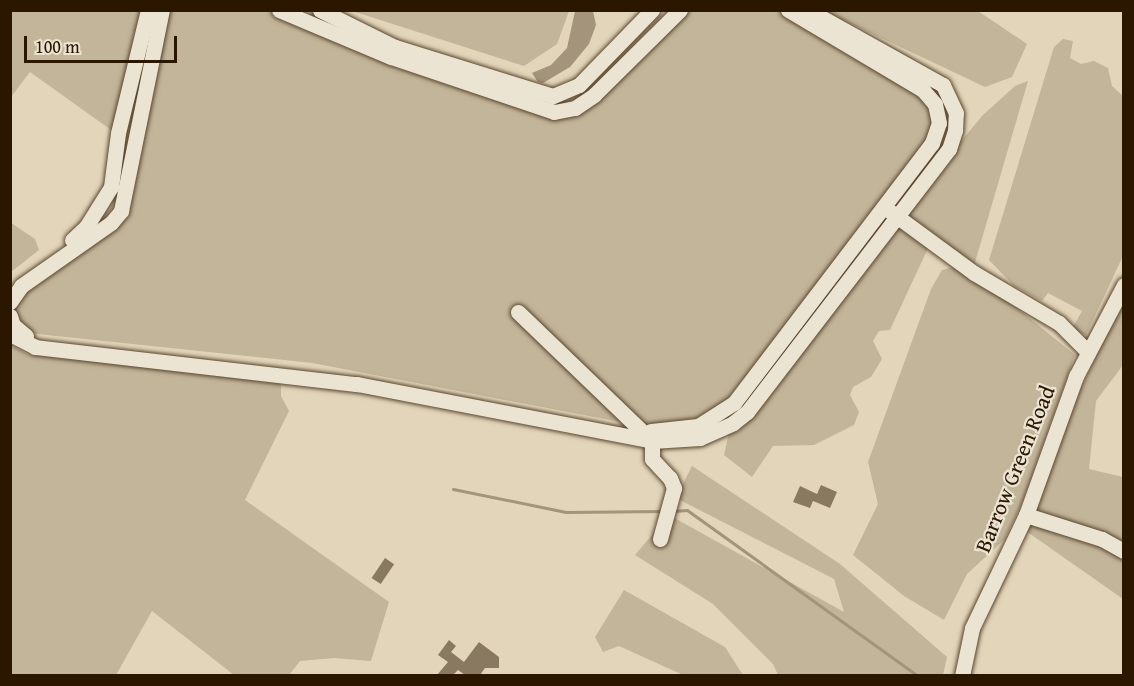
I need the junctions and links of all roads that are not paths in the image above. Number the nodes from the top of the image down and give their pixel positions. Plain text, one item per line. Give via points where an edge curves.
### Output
1 (148, 10) edge
2 (162, 10) edge
3 (279, 10) edge
4 (321, 10) edge
5 (652, 10) edge
6 (680, 10) edge
7 (788, 10) edge
8 (808, 10) edge
9 (883, 206) junction
10 (897, 217) junction
11 (10, 284) edge
12 (1124, 285) edge
13 (10, 302) edge
14 (518, 312) dead end
15 (10, 316) edge
16 (10, 334) edge
17 (1088, 352) junction
18 (648, 437) junction
19 (1026, 515) junction
20 (660, 539) dead end
21 (1124, 551) edge
22 (962, 675) edge

1 - 11 street via 118,133 108,196 81,234
2 - 13 street via 121,211 111,223 21,286
3 - 6 street via 392,57 554,112 575,108 594,95
4 - 5 street via 395,47 553,96 579,85
7 - 9 street via 923,90 935,104 939,123 932,143
8 - 10 street via 922,70 943,86 952,99 956,113 949,149
9 - 10 street
9 - 18 street via 734,403 698,426
10 - 17 street via 974,273 1059,323
10 - 18 street via 747,412 700,438
12 - 17 street, Barrow Green Road
14 - 18 street
15 - 18 street via 27,336 318,367
16 - 18 street via 35,347 357,384
17 - 19 street, Barrow Green Road
18 - 20 street via 652,459 674,488
19 - 21 street via 1102,539
19 - 22 street, Barrow Green Road via 972,628

